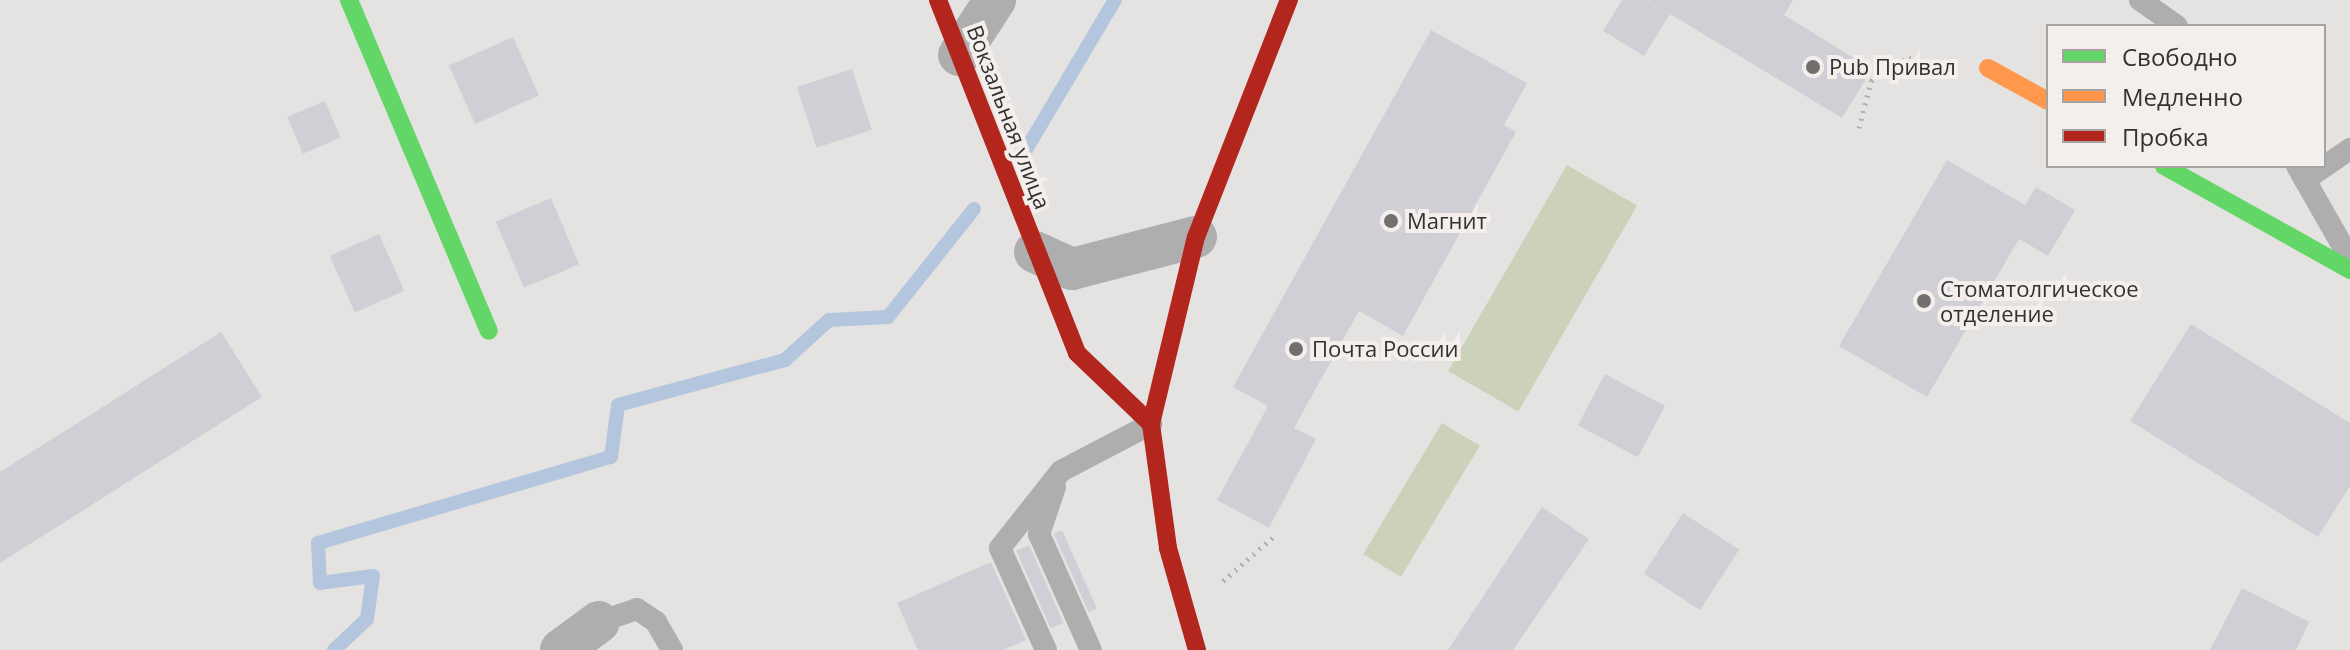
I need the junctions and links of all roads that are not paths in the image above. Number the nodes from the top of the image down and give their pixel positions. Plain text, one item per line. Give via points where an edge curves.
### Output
1 (349, 0) edge
2 (938, 0) edge
3 (995, 0) edge
4 (1289, 0) edge
5 (2140, 0) edge
6 (2174, 24) edge
7 (959, 55) junction
8 (1988, 68) road end
9 (2046, 100) edge
10 (2350, 149) edge
11 (2326, 161) edge
12 (2168, 168) edge
13 (2301, 173) edge
14 (1196, 237) junction
15 (1035, 252) junction
16 (2350, 259) edge
17 (2350, 270) edge
18 (489, 331) dead end
19 (1151, 424) junction
20 (1061, 471) junction
21 (599, 622) joint
22 (1194, 648) edge
23 (561, 650) edge
24 (672, 650) edge
25 (1046, 650) edge
26 (1091, 650) edge

1 - 18 street
2 - 7 street, Вокзальная улица
3 - 7 street
4 - 14 street
5 - 6 lane
7 - 15 street, Вокзальная улица
8 - 9 street
10 - 11 lane
12 - 17 street
13 - 16 lane
14 - 15 street via 1072,269
14 - 19 street
15 - 19 street, Вокзальная улица via 1077,353
19 - 20 lane
19 - 22 street
20 - 25 lane via 1000,548
20 - 26 lane via 1039,534
21 - 23 street
21 - 24 lane via 637,609 656,622

